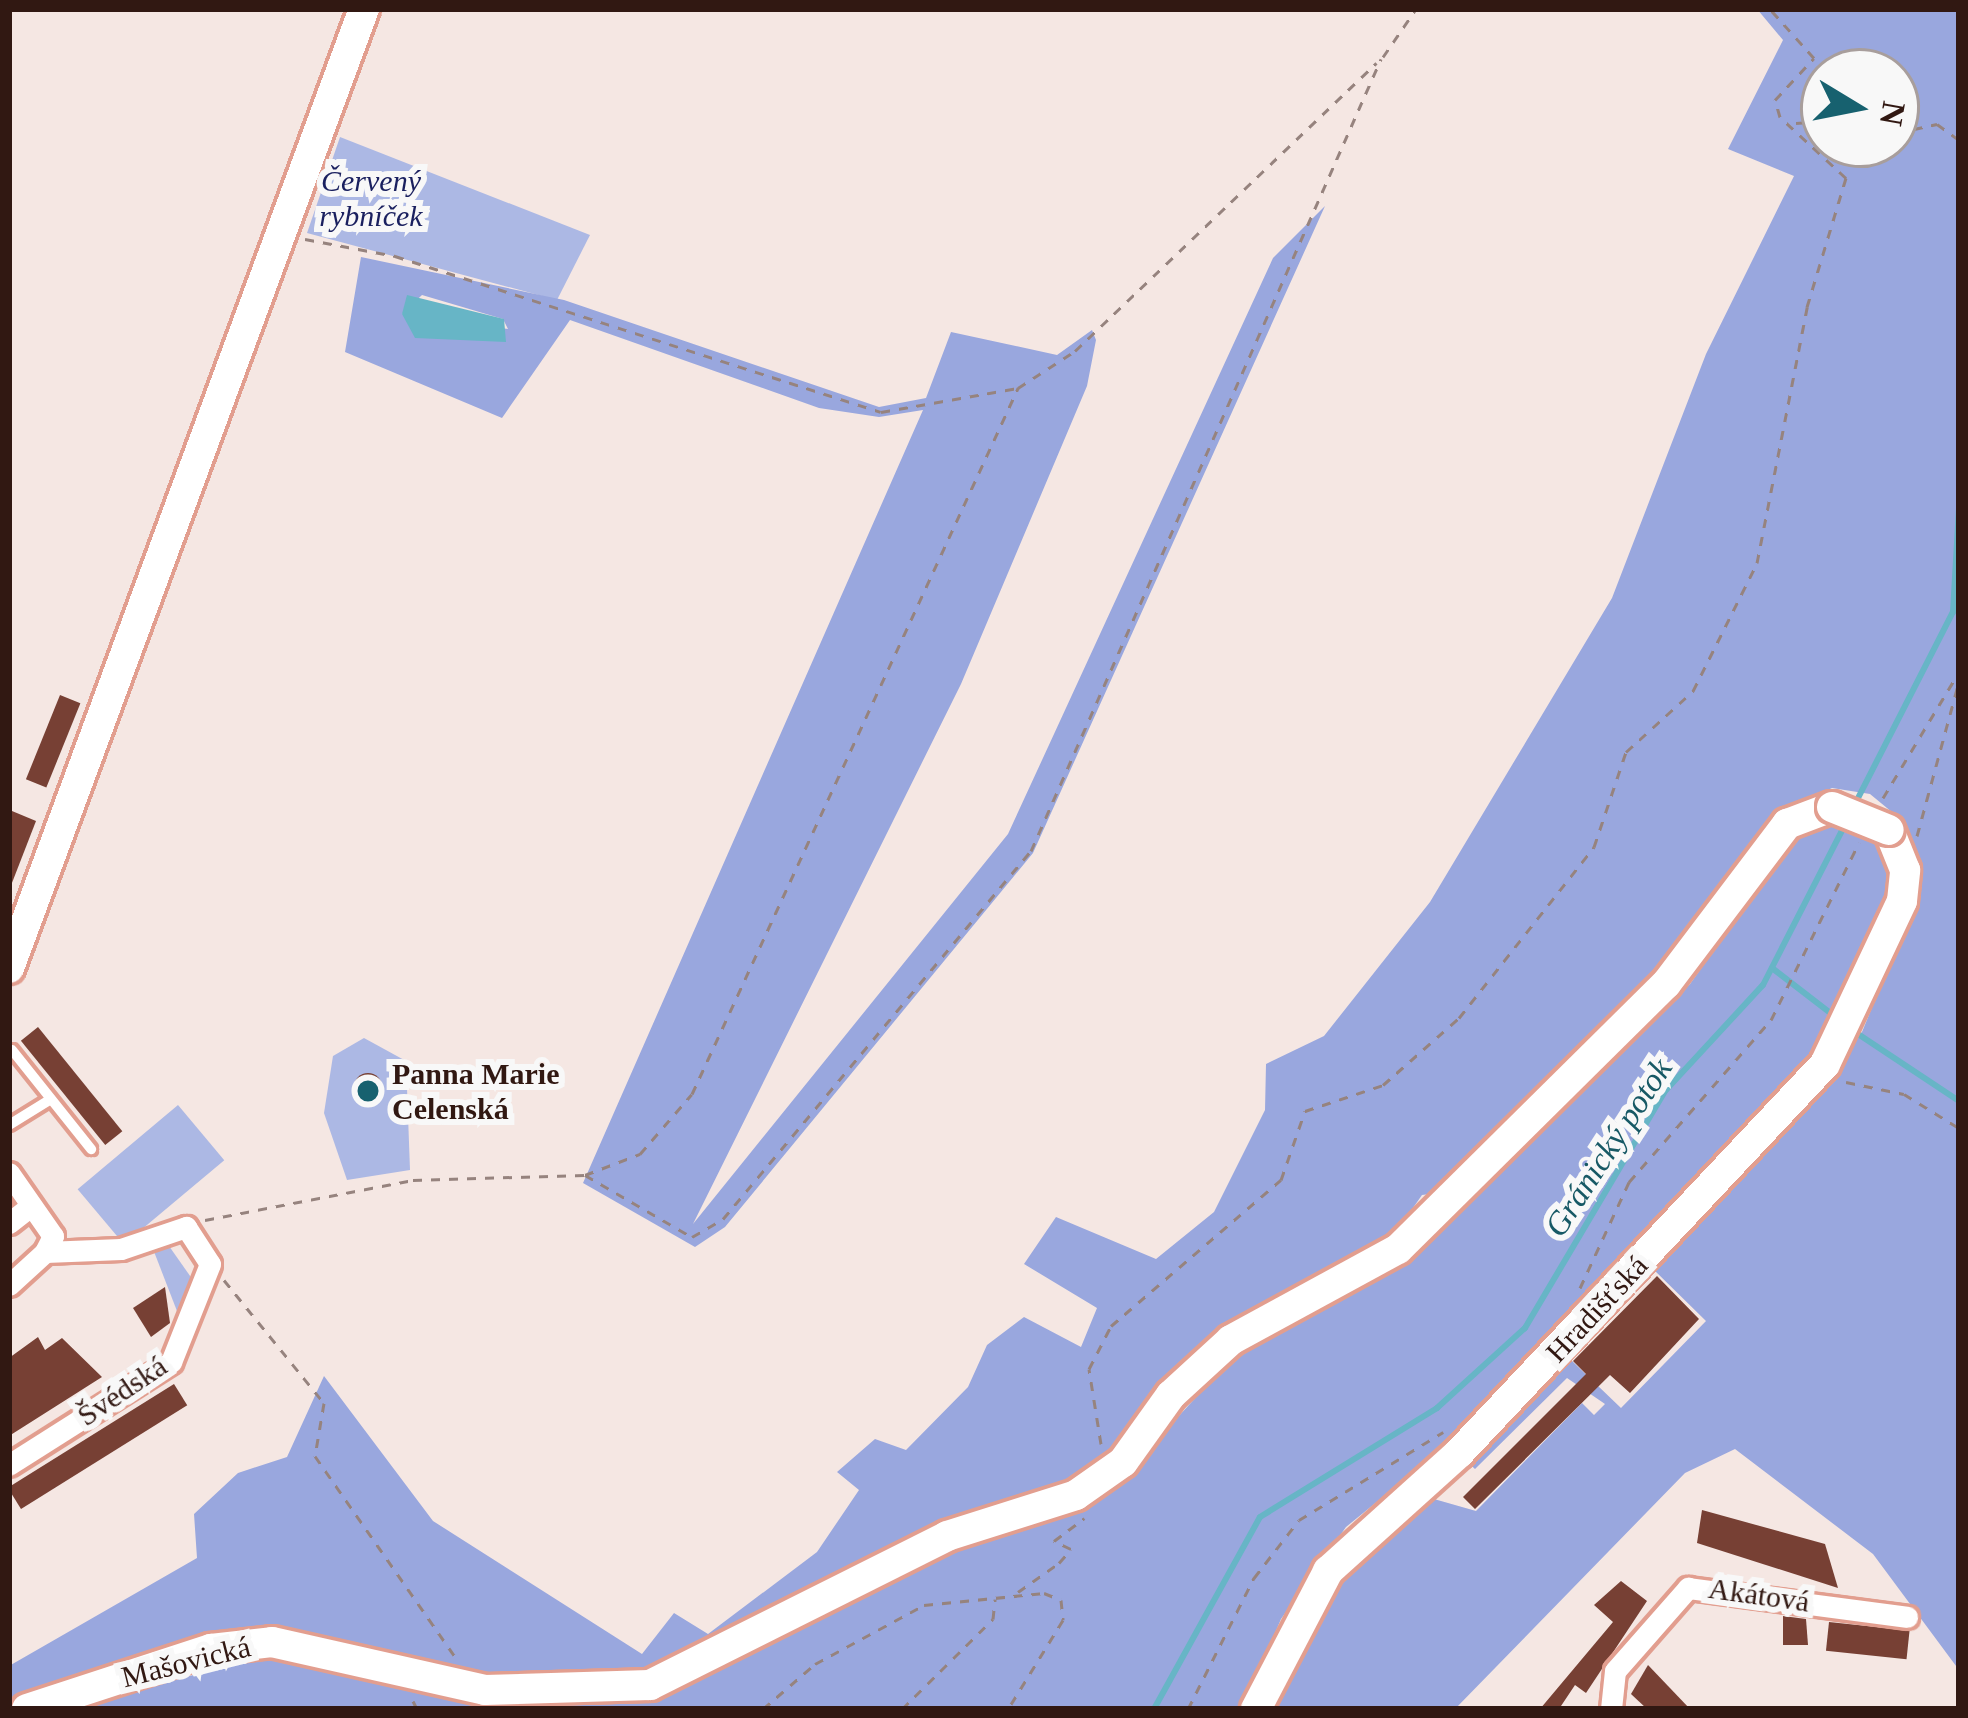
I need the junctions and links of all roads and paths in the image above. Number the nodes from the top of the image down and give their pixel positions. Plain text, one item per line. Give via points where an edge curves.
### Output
1 (364, 9) edge
2 (1416, 9) edge
3 (1770, 9) edge
4 (1381, 59) junction
5 (1794, 123) junction
6 (1800, 123) edge
7 (1920, 128) edge
8 (1959, 140) edge
9 (280, 233) junction
10 (1018, 388) junction
11 (1959, 672) edge
12 (1959, 681) edge
13 (1886, 829) junction
14 (9, 968) edge
15 (12, 1050) dead end
16 (1815, 1075) junction
17 (51, 1099) junction
18 (9, 1125) edge
19 (1959, 1128) edge
20 (91, 1149) dead end
21 (9, 1173) edge
22 (585, 1175) junction
23 (31, 1206) junction
24 (9, 1223) edge
25 (186, 1227) junction
26 (45, 1252) junction
27 (210, 1264) junction
28 (12, 1275) edge
29 (1579, 1295) dead end
30 (1459, 1423) dead end
31 (1100, 1450) dead end
32 (9, 1466) edge
33 (1076, 1495) junction
34 (1018, 1592) junction
35 (994, 1599) junction
36 (1906, 1617) dead end
37 (485, 1690) junction
38 (27, 1709) edge
39 (763, 1709) edge
40 (902, 1709) edge
41 (1008, 1709) edge
42 (1188, 1709) edge
43 (1256, 1709) edge
44 (1611, 1709) edge

1 - 9 street
2 - 4 path
3 - 5 path via 1814,58 1775,100
4 - 10 path via 1075,351
4 - 22 path via 1031,851 723,1219 692,1237
5 - 6 path
5 - 31 path via 1846,178 1807,308 1757,563 1707,670 1626,752 1594,847 1431,1049 1355,1100 1305,1111 1281,1180 1111,1326 1089,1370
7 - 8 path via 1937,124
9 - 10 path via 567,308 817,400 881,412
9 - 14 street
10 - 22 path via 692,1094 640,1154
11 - 13 path
12 - 13 path
13 - 16 street, Hradišťská via 1904,884 1866,991
13 - 29 path via 1771,1020 1629,1182
13 - 33 street, Mašovická, bridge via 1832,807 1776,835 1666,985 1398,1249 1231,1340 1171,1395 1123,1462
15 - 17 lane
16 - 19 path via 1904,1094
16 - 43 street, Hradišťská via 1459,1453 1328,1571
17 - 18 lane
17 - 20 lane
21 - 23 street
22 - 25 path via 502,1175 248,1206
23 - 24 street
23 - 26 street via 53,1236
25 - 26 street via 121,1249
25 - 27 street
26 - 28 street
27 - 32 street, Švédská via 171,1361
27 - 37 path via 307,1376 324,1403 314,1456
30 - 42 path via 1299,1520 1254,1578
33 - 34 path via 1084,1520 1054,1541 1071,1549
33 - 37 street, Mašovická via 947,1536 672,1680
34 - 35 path
34 - 41 path via 1061,1600 1063,1620
35 - 39 path via 924,1605 815,1664
35 - 40 path via 993,1619
36 - 44 street, Akátová via 1688,1588 1616,1671
37 - 38 street, Mašovická via 272,1642 211,1649

